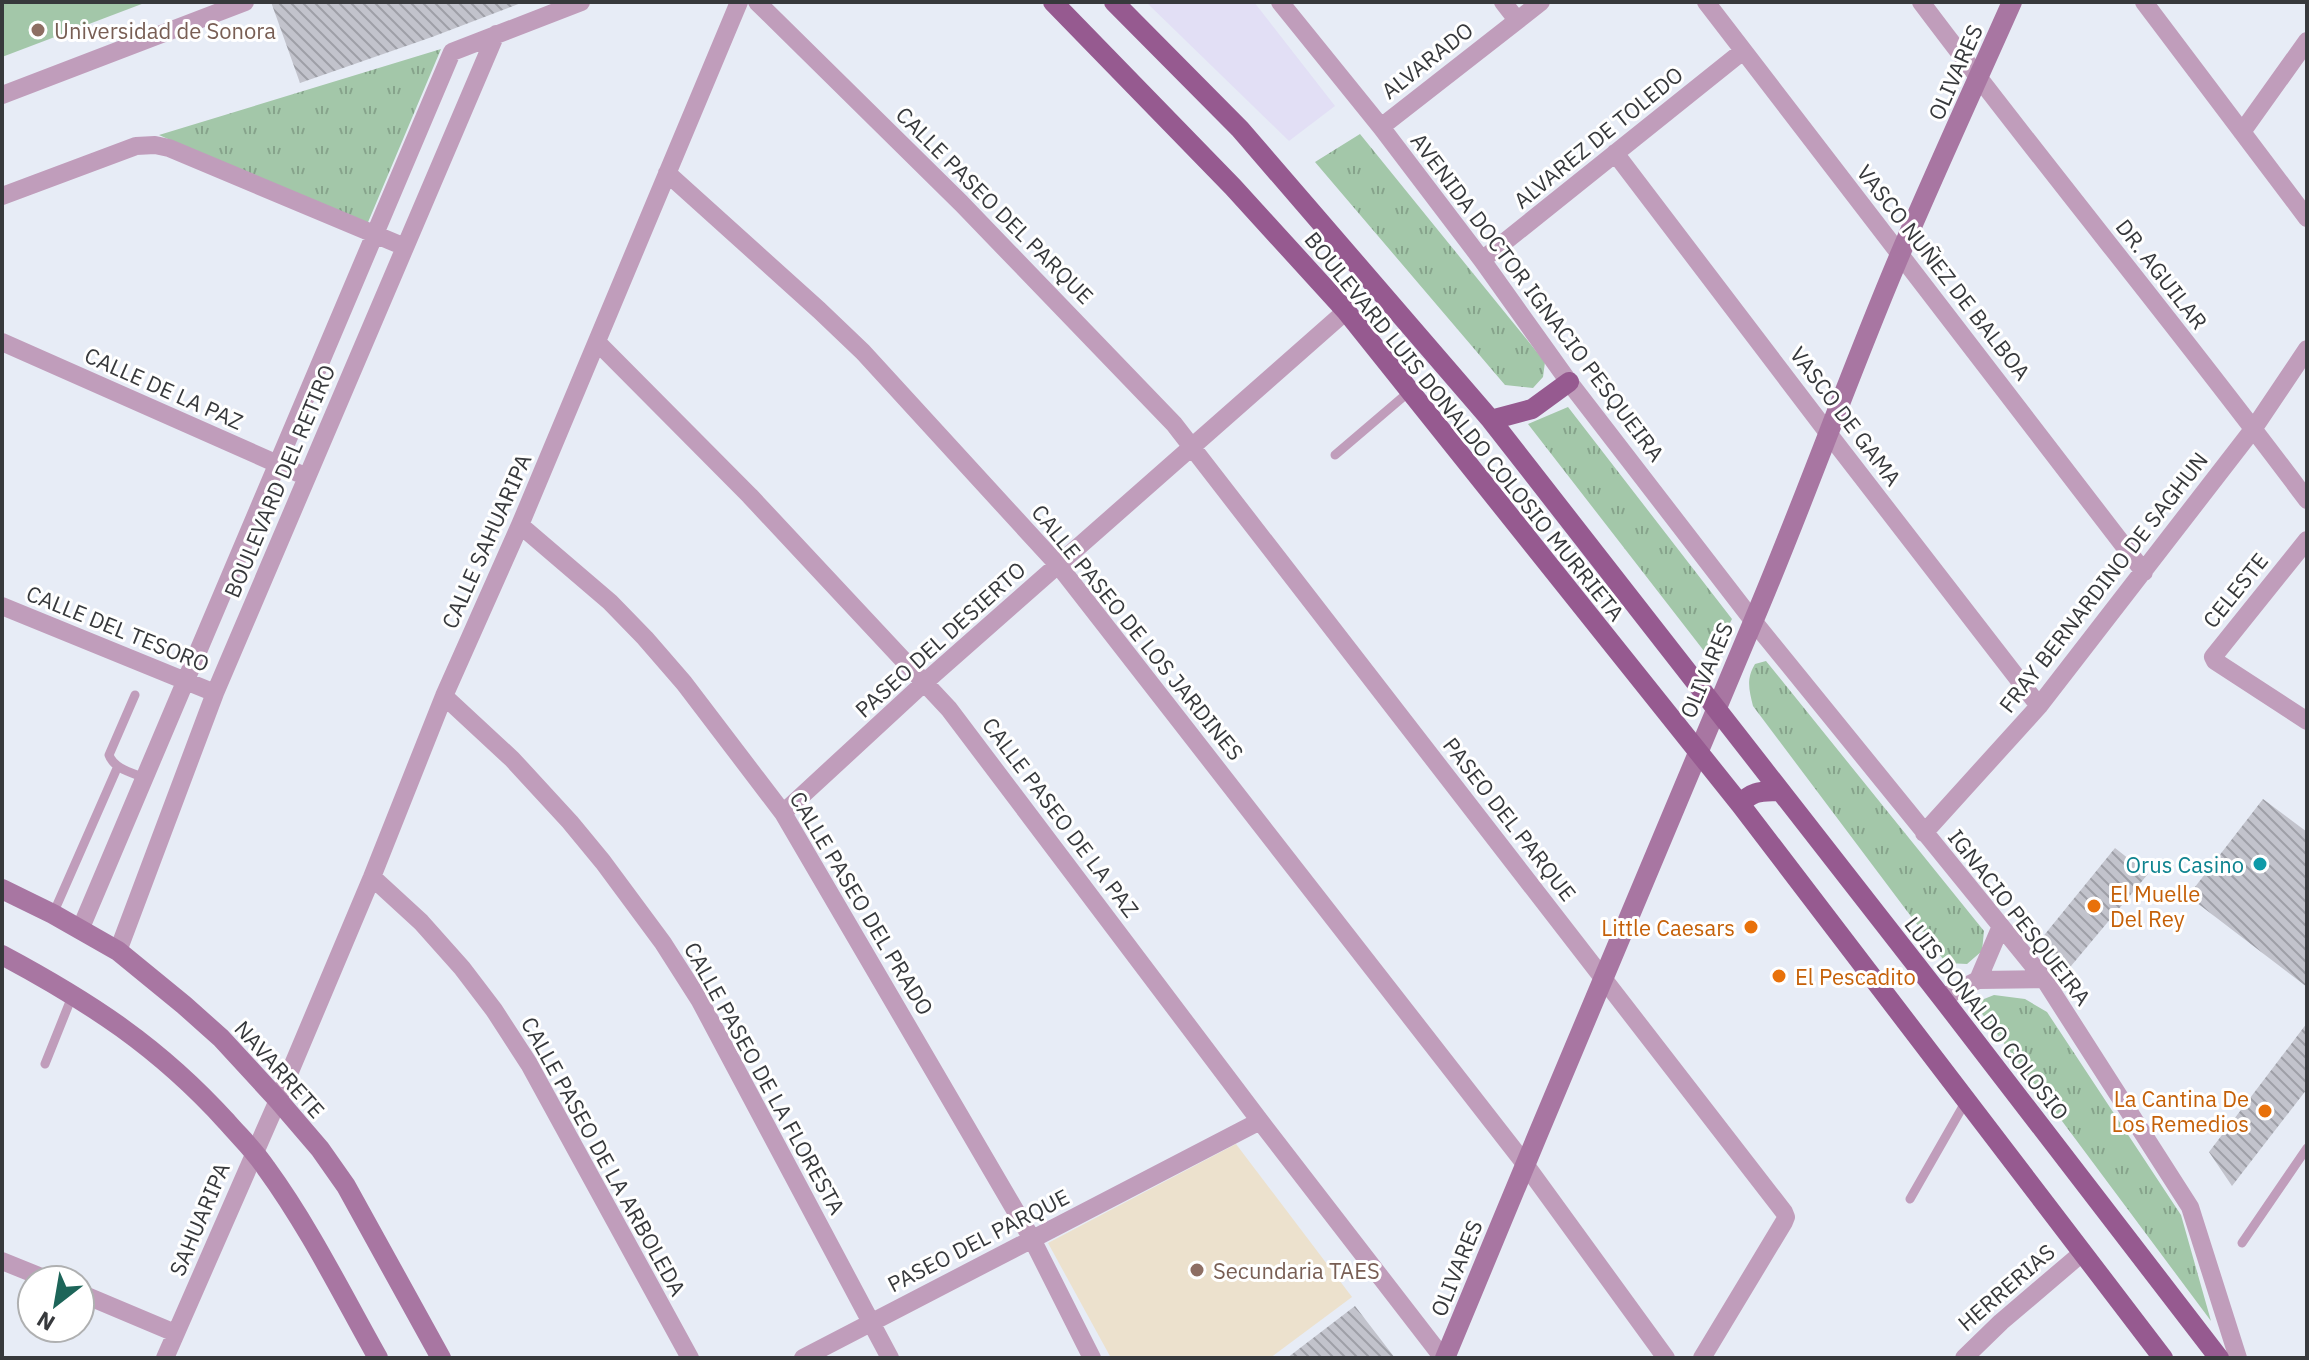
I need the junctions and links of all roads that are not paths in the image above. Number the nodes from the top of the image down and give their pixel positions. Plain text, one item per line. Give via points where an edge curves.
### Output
1 (245, 2) edge
2 (581, 2) edge
3 (739, 2) edge
4 (757, 2) edge
5 (1053, 2) edge
6 (1114, 2) edge
7 (1280, 2) edge
8 (1503, 2) edge
9 (1541, 2) edge
10 (1706, 2) edge
11 (1921, 2) edge
12 (2012, 2) edge
13 (2144, 2) edge
14 (1517, 20) junction
15 (496, 34) junction
16 (2307, 41) edge
17 (1743, 51) junction
18 (1978, 78) junction
19 (2, 95) edge
20 (1381, 127) junction
21 (2242, 132) junction
22 (1615, 153) junction
23 (667, 173) junction
24 (2, 196) edge
25 (2307, 218) edge
26 (374, 235) junction
27 (405, 247) junction
28 (1900, 253) junction
29 (1482, 260) junction
30 (1346, 311) junction
31 (2, 342) edge
32 (597, 342) junction
33 (2307, 349) edge
34 (1569, 382) junction
35 (1410, 391) junction
36 (1491, 420) junction
37 (2254, 428) junction
38 (1828, 433) junction
39 (1192, 448) junction
40 (1335, 455) dead end
41 (277, 464) junction
42 (307, 477) junction
43 (2307, 500) edge
44 (520, 525) junction
45 (2307, 540) edge
46 (1059, 566) junction
47 (2144, 572) junction
48 (2, 606) edge
49 (1754, 622) junction
50 (186, 681) junction
51 (925, 682) junction
52 (215, 693) junction
53 (135, 695) dead end
54 (444, 696) junction
55 (2039, 706) junction
56 (1716, 708) junction
57 (2307, 721) edge
58 (1698, 751) junction
59 (118, 766) junction
60 (145, 778) junction
61 (1779, 791) junction
62 (1740, 804) junction
63 (783, 813) junction
64 (1924, 833) junction
65 (372, 877) junction
66 (2, 889) edge
67 (53, 914) junction
68 (2001, 926) junction
69 (80, 930) junction
70 (118, 951) junction
71 (2, 955) edge
72 (2044, 979) junction
73 (1604, 980) junction
74 (1978, 980) junction
75 (73, 994) junction
76 (1942, 998) junction
77 (45, 1064) dead end
78 (278, 1100) junction
79 (1966, 1100) junction
80 (1260, 1121) junction
81 (2307, 1148) edge
82 (254, 1152) junction
83 (1525, 1164) junction
84 (1910, 1199) dead end
85 (1032, 1239) junction
86 (2242, 1243) dead end
87 (2082, 1253) junction
88 (96, 1300) edge
89 (871, 1323) junction
90 (175, 1333) junction
91 (165, 1358) edge
92 (378, 1358) edge
93 (441, 1358) edge
94 (690, 1358) edge
95 (803, 1358) edge
96 (890, 1358) edge
97 (1092, 1358) edge
98 (1444, 1358) edge
99 (1666, 1358) edge
100 (1702, 1358) edge
101 (1964, 1358) edge
102 (2163, 1358) edge
103 (2219, 1358) edge
104 (2238, 1358) edge

1 - 19 street
2 - 15 street
3 - 23 street, CALLE SAHUARIPA
4 - 39 street, CALLE PASEO DEL PARQUE via 961,203
5 - 30 main road, BOULEVARD LUIS DONALDO COLOSIO MURRIETA
6 - 36 main road, BOULEVARD LUIS DONALDO COLOSIO MURRIETA via 1250,140
7 - 20 street, AVENIDA DOCTOR IGNACIO PESQUEIRA
8 - 14 street
9 - 14 street, ALVARADO
10 - 17 street, VASCO NUÑEZ DE BALBOA
11 - 18 street, DR. AGUILAR
12 - 18 main road, OLIVARES
13 - 21 street
14 - 20 street, ALVARADO
15 - 26 street, BOULEVARD DEL RETIRO via 451,54
15 - 27 street, BOULEVARD DEL RETIRO
16 - 21 street
17 - 22 street, ALVAREZ DE TOLEDO
17 - 28 street, VASCO NUÑEZ DE BALBOA
18 - 28 main road, OLIVARES
18 - 37 street, DR. AGUILAR
20 - 29 street, AVENIDA DOCTOR IGNACIO PESQUEIRA
21 - 25 street
22 - 29 street, ALVAREZ DE TOLEDO
22 - 38 street, VASCO DE GAMA
23 - 32 street, CALLE SAHUARIPA
23 - 46 street, CALLE PASEO DE LOS JARDINES via 863,352
24 - 26 street via 136,146 155,145
26 - 27 street
26 - 41 street, BOULEVARD DEL RETIRO
27 - 42 street, BOULEVARD DEL RETIRO
28 - 38 main road, OLIVARES
28 - 47 street, VASCO NUÑEZ DE BALBOA
29 - 34 street, AVENIDA DOCTOR IGNACIO PESQUEIRA
30 - 35 main road, BOULEVARD LUIS DONALDO COLOSIO MURRIETA
30 - 39 street, PASEO DEL DESIERTO
31 - 41 street, CALLE DE LA PAZ
32 - 44 street, CALLE SAHUARIPA
32 - 51 street, CALLE PASEO DE LA PAZ
33 - 37 street, FRAY BERNARDINO DE SAGHUN
34 - 36 main road via 1532,409
34 - 49 street, AVENIDA DOCTOR IGNACIO PESQUEIRA
35 - 40 lane
35 - 58 main road, BOULEVARD LUIS DONALDO COLOSIO MURRIETA
36 - 56 main road, BOULEVARD LUIS DONALDO COLOSIO MURRIETA
37 - 43 street, DR. AGUILAR
37 - 47 street, FRAY BERNARDINO DE SAGHUN
38 - 49 main road, OLIVARES
38 - 55 street, VASCO DE GAMA
39 - 46 street, PASEO DEL DESIERTO
39 - 73 street, PASEO DEL PARQUE
41 - 42 street, CALLE DE LA PAZ
41 - 50 street, BOULEVARD DEL RETIRO
42 - 52 street, BOULEVARD DEL RETIRO
44 - 54 street, CALLE SAHUARIPA
44 - 63 street, CALLE PASEO DEL PRADO via 645,638
45 - 57 street, CELESTE via 2213,657
46 - 51 street, PASEO DEL DESIERTO
46 - 83 street, CALLE PASEO DE LOS JARDINES
47 - 55 street, FRAY BERNARDINO DE SAGHUN
48 - 50 street, CALLE DEL TESORO
49 - 56 main road, OLIVARES
49 - 64 street, IGNACIO PESQUEIRA
50 - 52 street, CALLE DEL TESORO
50 - 60 street, BOULEVARD DEL RETIRO
51 - 63 street, PASEO DEL DESIERTO
51 - 80 street, CALLE PASEO DE LA PAZ
52 - 70 street, BOULEVARD DEL RETIRO
53 - 59 lane via 109,755
54 - 65 street, CALLE SAHUARIPA
54 - 89 street, CALLE PASEO DE LA FLORESTA via 570,822 663,943 700,1001
55 - 64 street, FRAY BERNARDINO DE SAGHUN
56 - 58 main road, OLIVARES
56 - 61 main road, LUIS DONALDO COLOSIO
58 - 62 main road
58 - 73 main road, OLIVARES
59 - 60 lane
59 - 67 lane
60 - 69 street, BOULEVARD DEL RETIRO
61 - 62 main road via 1750,794
61 - 76 main road, LUIS DONALDO COLOSIO
62 - 79 main road
63 - 85 street, CALLE PASEO DEL PRADO
64 - 68 street, IGNACIO PESQUEIRA
65 - 78 street, CALLE SAHUARIPA
65 - 94 street, CALLE PASEO DE LA ARBOLEDA via 421,922 494,1010
66 - 67 main road, NAVARRETE
67 - 69 main road, NAVARRETE
68 - 72 street, IGNACIO PESQUEIRA
68 - 74 street
69 - 70 main road, NAVARRETE
70 - 78 main road, NAVARRETE via 221,1038
71 - 75 main road
72 - 74 street
72 - 104 street, IGNACIO PESQUEIRA via 2190,1207
73 - 83 main road, OLIVARES
73 - 100 street, PASEO DEL PARQUE via 1786,1217
74 - 76 street
75 - 77 lane
75 - 82 main road via 170,1064
76 - 103 main road, LUIS DONALDO COLOSIO
78 - 82 street, SAHUARIPA
78 - 93 main road, NAVARRETE via 346,1186
79 - 84 lane
79 - 87 main road
80 - 85 street, PASEO DEL PARQUE
80 - 98 street, CALLE PASEO DE LA PAZ
81 - 86 lane
82 - 90 street, SAHUARIPA
82 - 92 main road
83 - 98 main road, OLIVARES
83 - 99 street, CALLE PASEO DE LOS JARDINES
85 - 89 street, PASEO DEL PARQUE
85 - 97 street, CALLE PASEO DEL PRADO
87 - 101 street, HERRERIAS
87 - 102 main road
88 - 90 street
89 - 95 street, PASEO DEL PARQUE
89 - 96 street, CALLE PASEO DE LA FLORESTA
90 - 91 street, SAHUARIPA

